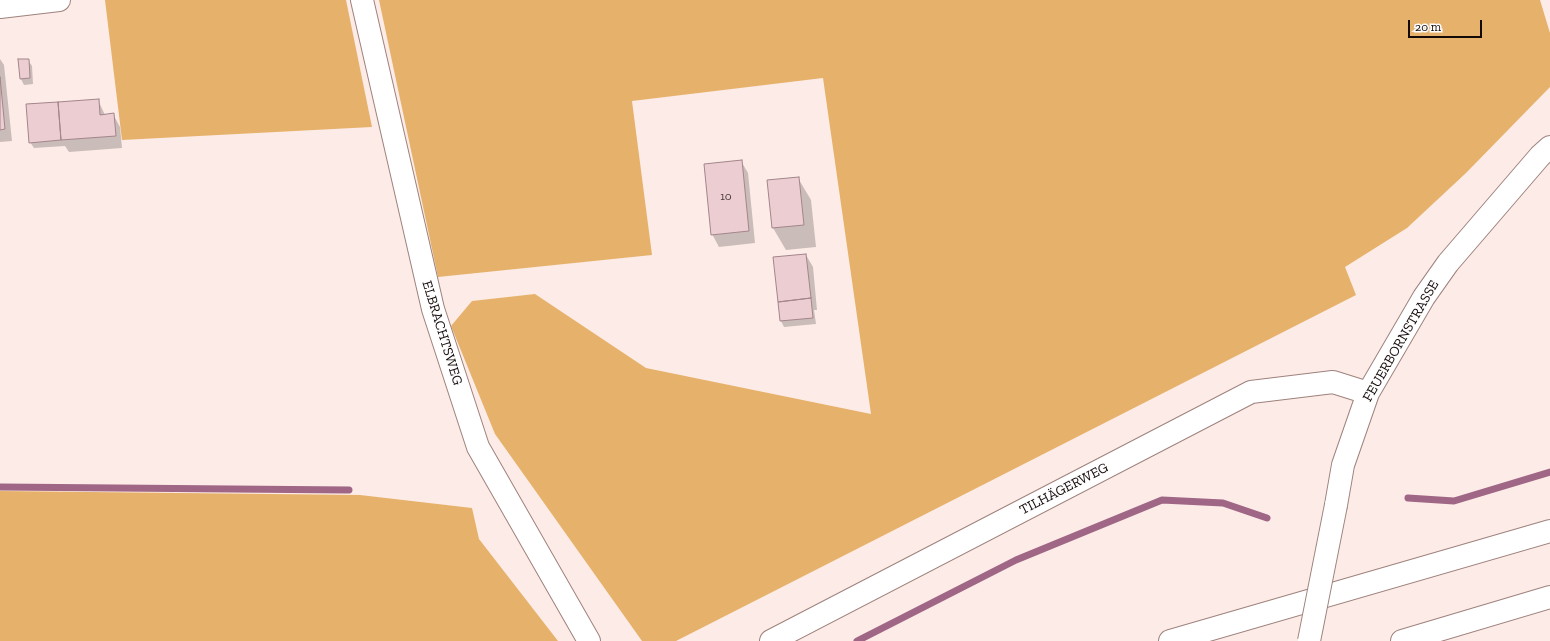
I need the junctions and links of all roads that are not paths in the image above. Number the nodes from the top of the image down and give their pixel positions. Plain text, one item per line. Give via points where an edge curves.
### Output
1 (59, 0) edge
2 (362, 0) edge
3 (0, 7) edge
4 (1550, 148) edge
5 (1368, 393) junction
6 (1550, 531) edge
7 (1550, 597) edge
8 (588, 641) edge
9 (771, 641) edge
10 (1170, 641) edge
11 (1309, 641) edge
12 (1402, 641) edge

1 - 3 main road
2 - 8 main road, ELBRACHTSWEG via 433,309 478,446
4 - 5 main road, FEUERBORNSTRASSE via 1540,156 1448,263 1424,297
5 - 9 main road, TILHÄGERWEG via 1333,382 1251,392
5 - 11 main road, FEUERBORNSTRASSE, bridge via 1344,465
6 - 10 main road
7 - 12 main road

